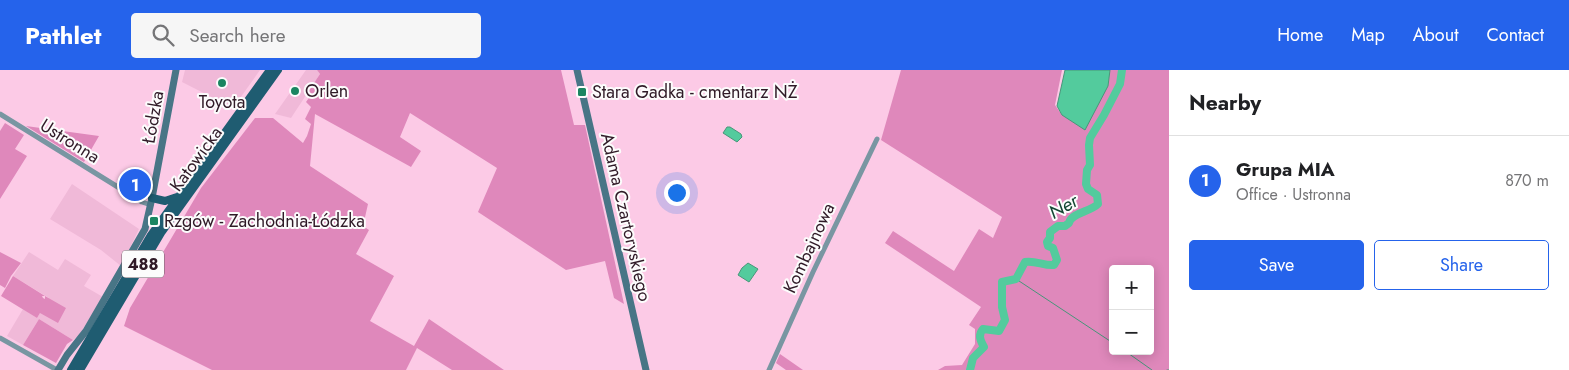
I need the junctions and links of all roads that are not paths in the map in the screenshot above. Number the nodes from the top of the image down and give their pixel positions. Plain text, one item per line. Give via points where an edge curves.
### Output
1 (176, 70) edge
2 (270, 70) edge
3 (278, 70) edge
4 (577, 70) edge
5 (0, 114) edge
6 (877, 139) dead end
7 (179, 196) junction
8 (152, 202) junction
9 (0, 338) edge
10 (57, 370) edge
11 (71, 370) edge
12 (80, 370) edge
13 (646, 370) edge
14 (769, 370) edge

1 - 8 street, Łódzka
2 - 7 main road, Katowicka / 488
3 - 12 main road, Katowicka / 488 via 161,233
4 - 13 street, Adama Czartoryskiego
5 - 8 street, Ustronna via 142,202
6 - 14 street, Kombajnowa
7 - 8 main road
7 - 11 main road, Katowicka / 488
8 - 10 street, Łódzka via 144,229 128,261 86,331
9 - 10 street

